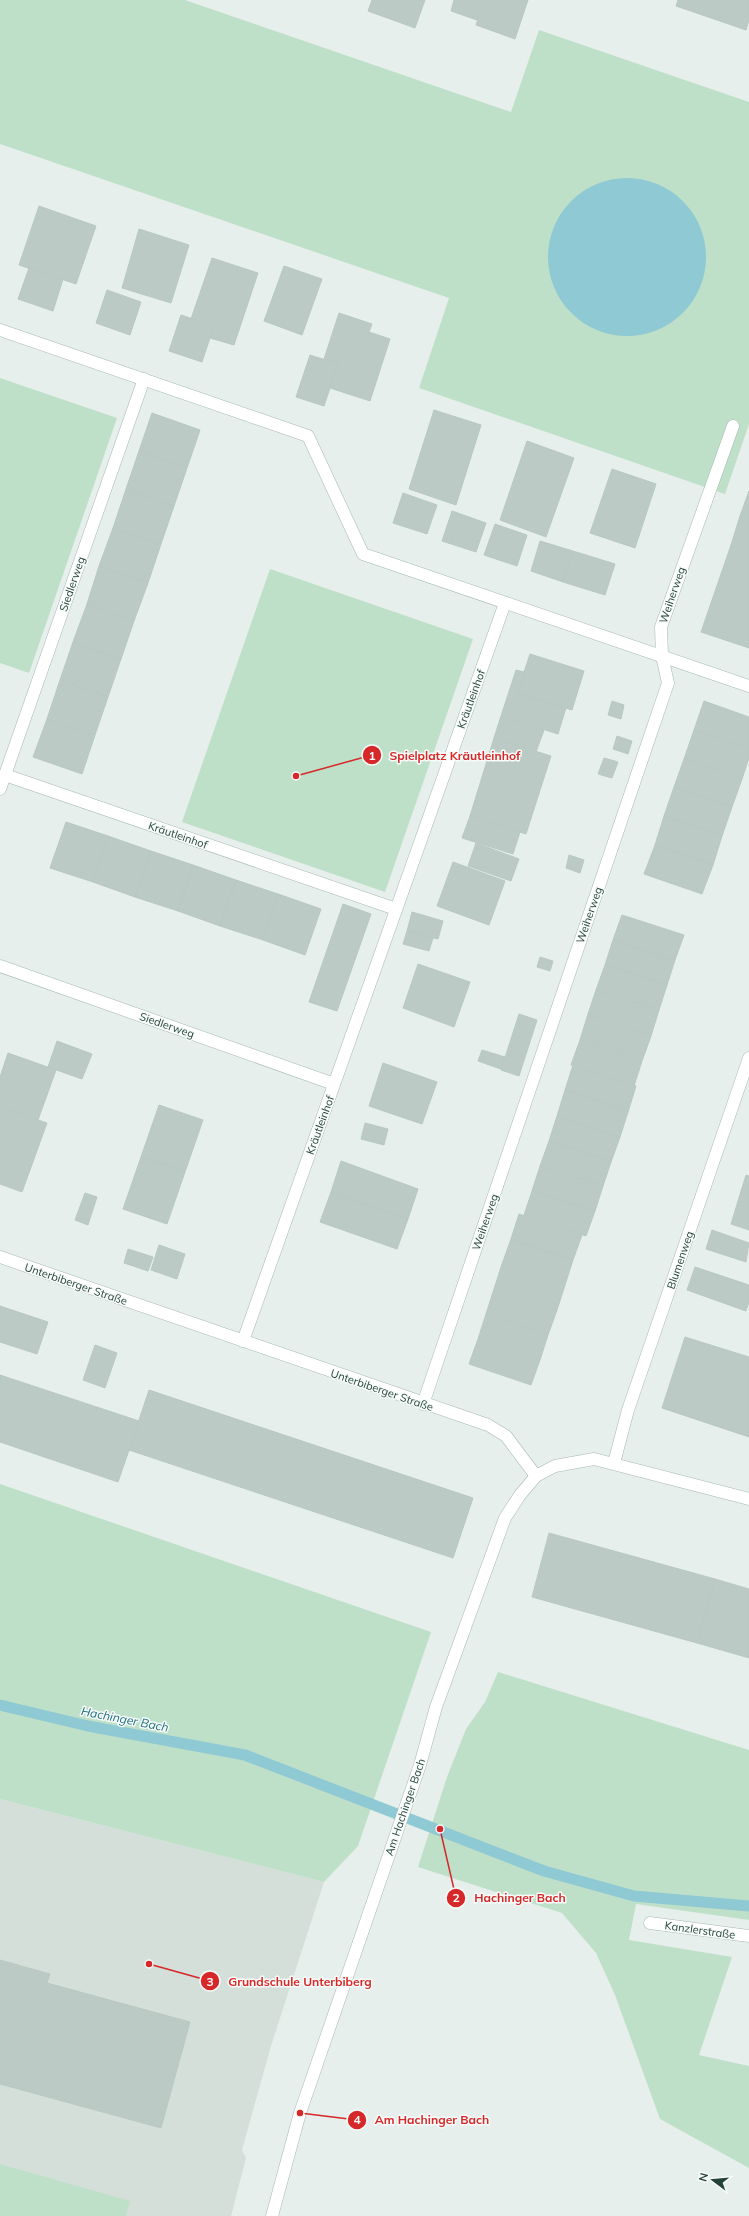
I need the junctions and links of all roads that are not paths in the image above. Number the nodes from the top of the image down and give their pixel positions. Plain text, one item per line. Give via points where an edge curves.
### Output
1 (0, 330) edge
2 (144, 379) junction
3 (733, 426) dead end
4 (505, 603) junction
5 (662, 656) junction
6 (749, 686) edge
7 (5, 775) junction
8 (0, 789) edge
9 (396, 909) junction
10 (0, 966) edge
11 (749, 1058) edge
12 (334, 1084) junction
13 (0, 1257) edge
14 (243, 1341) junction
15 (423, 1404) junction
16 (614, 1463) junction
17 (536, 1476) junction
18 (749, 1499) edge
19 (650, 1923) dead end
20 (749, 1936) edge
21 (272, 2216) edge

1 - 2 street
2 - 4 street via 308,436 364,554
2 - 7 street, Siedlerweg
3 - 5 street, Weiherweg via 661,627
4 - 5 street
4 - 9 street, Kräutleinhof
5 - 6 street
5 - 15 street, Weiherweg via 668,683
7 - 8 street, Siedlerweg
7 - 9 street, Kräutleinhof
9 - 12 street, Kräutleinhof
10 - 12 street, Siedlerweg
11 - 16 street, Blumenweg via 628,1410
12 - 14 street, Kräutleinhof
13 - 14 street, Unterbiberger Straße
14 - 15 street, Unterbiberger Straße
15 - 17 street, Unterbiberger Straße via 488,1425 506,1436
16 - 17 street via 594,1459 575,1462 556,1466
16 - 18 street
17 - 21 street, Am Hachinger Bach via 505,1518 436,1707 420,1764 300,2113
19 - 20 street, Kanzlerstraße

